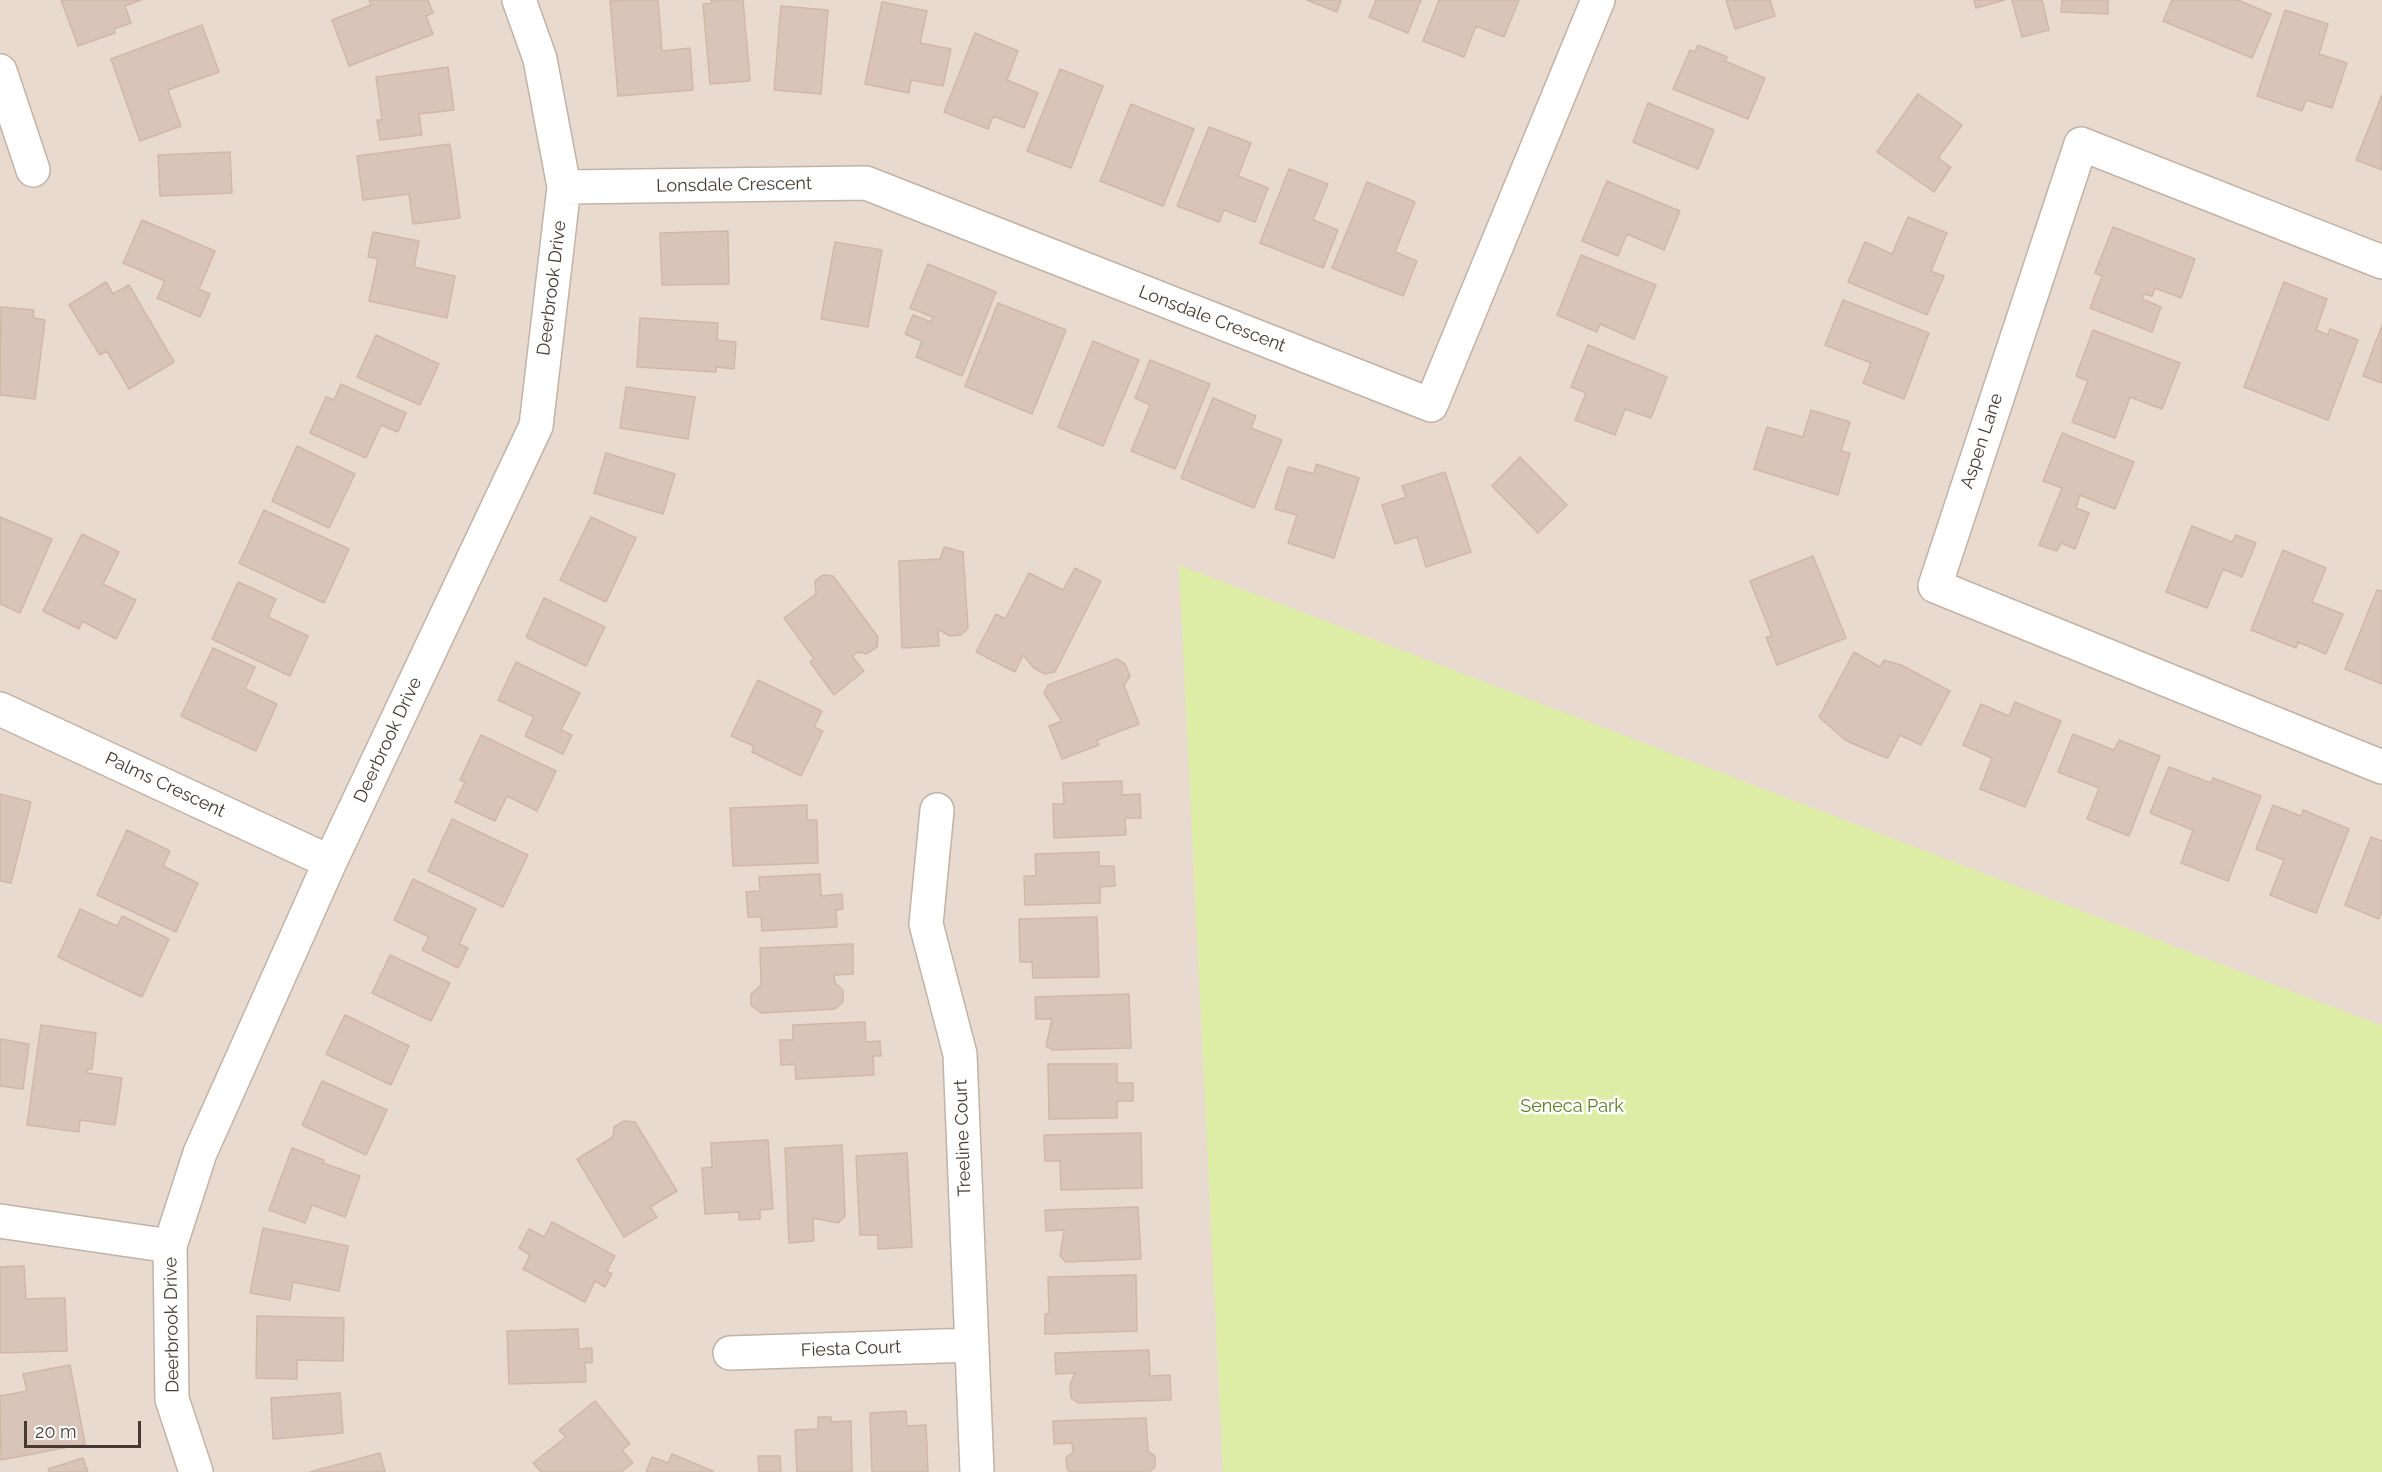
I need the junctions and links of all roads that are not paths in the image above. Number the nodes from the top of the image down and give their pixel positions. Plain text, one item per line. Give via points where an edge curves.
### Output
1 (519, 0) edge
2 (1598, 0) edge
3 (0, 71) edge
4 (33, 170) dead end
5 (564, 187) junction
6 (2382, 262) edge
7 (0, 709) edge
8 (2382, 767) edge
9 (937, 810) dead end
10 (330, 862) junction
11 (0, 1221) edge
12 (170, 1246) junction
13 (972, 1345) junction
14 (730, 1353) dead end
15 (196, 1472) edge
16 (977, 1472) edge

1 - 5 street, Deerbrook Drive via 540,59
2 - 5 street, Lonsdale Crescent via 1431,405 866,183
3 - 4 street
5 - 10 street, Deerbrook Drive via 536,426
6 - 8 street, Aspen Lane via 2081,144 1935,586
7 - 10 street, Palms Crescent
9 - 13 street, Treeline Court via 926,924 960,1054
10 - 12 street, Deerbrook Drive via 200,1153
11 - 12 street
12 - 15 street, Deerbrook Drive via 172,1399
13 - 14 street, Fiesta Court
13 - 16 street, Treeline Court

